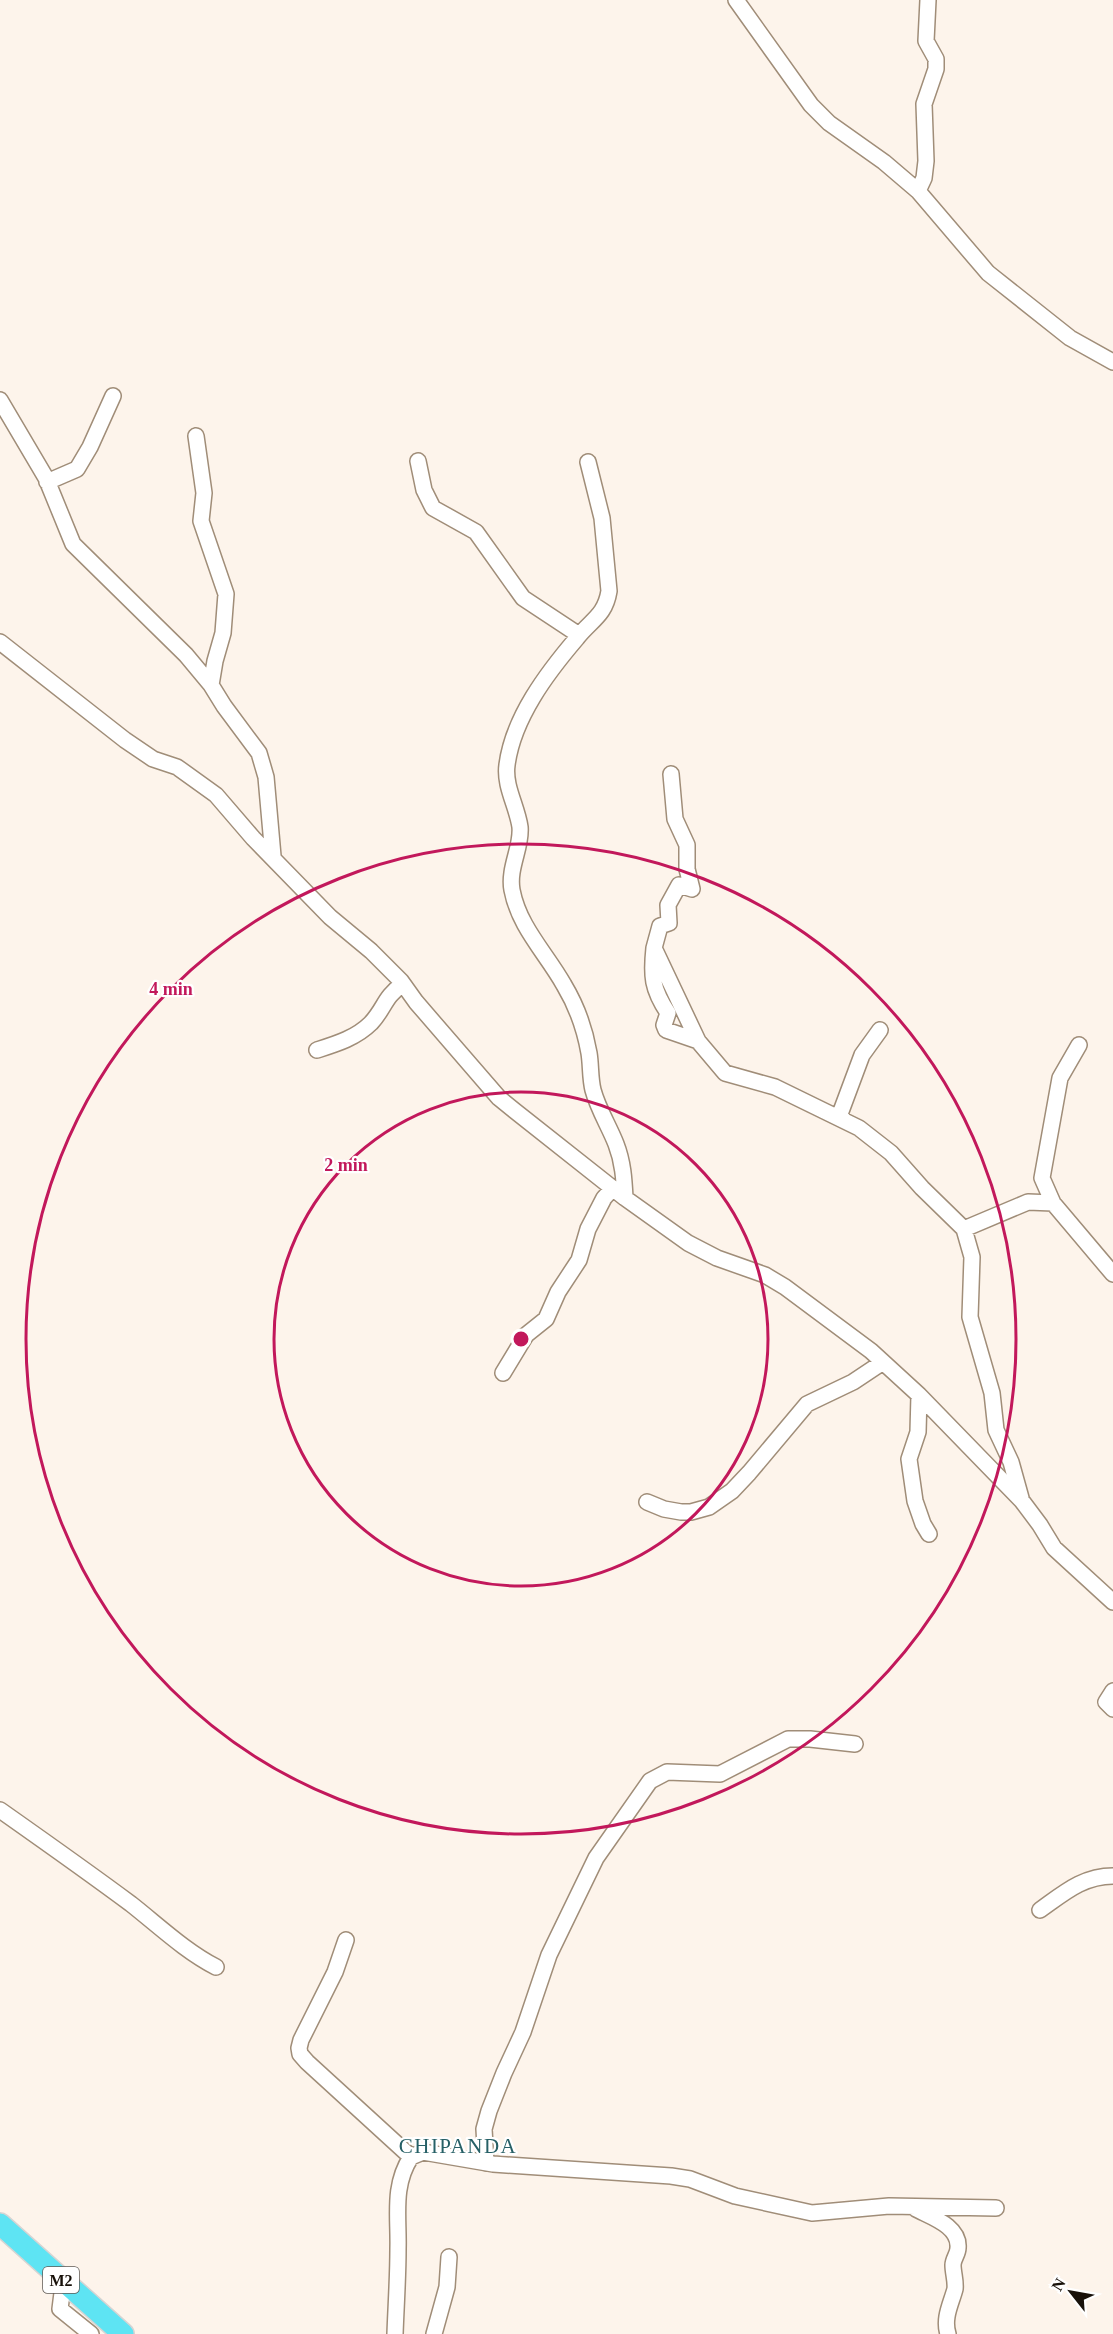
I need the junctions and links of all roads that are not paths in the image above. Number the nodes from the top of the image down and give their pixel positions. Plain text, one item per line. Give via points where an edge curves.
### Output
1 (736, 0) edge
2 (928, 0) edge
3 (918, 191) junction
4 (1113, 362) edge
5 (113, 396) dead end
6 (0, 400) edge
7 (196, 436) dead end
8 (418, 461) dead end
9 (588, 462) dead end
10 (47, 482) junction
11 (579, 635) junction
12 (0, 642) edge
13 (211, 685) junction
14 (671, 774) dead end
15 (273, 856) junction
16 (654, 948) junction
17 (403, 984) junction
18 (880, 1030) dead end
19 (698, 1041) junction
20 (1079, 1045) dead end
21 (316, 1050) dead end
22 (843, 1119) junction
23 (619, 1193) junction
24 (1053, 1203) junction
25 (964, 1229) junction
26 (1113, 1274) edge
27 (883, 1362) junction
28 (503, 1373) dead end
29 (919, 1395) junction
30 (1022, 1501) junction
31 (647, 1502) dead end
32 (929, 1534) dead end
33 (1113, 1602) edge
34 (1113, 1691) edge
35 (1113, 1709) edge
36 (855, 1743) dead end
37 (0, 1810) edge
38 (1113, 1876) edge
39 (1040, 1910) dead end
40 (346, 1940) dead end
41 (216, 1967) dead end
42 (411, 2157) junction
43 (486, 2163) junction
44 (912, 2207) junction
45 (996, 2208) dead end
46 (0, 2224) edge
47 (450, 2257) dead end
48 (68, 2286) junction
49 (90, 2334) edge
50 (123, 2334) edge
51 (395, 2334) edge
52 (434, 2334) edge
53 (948, 2334) edge

1 - 3 street via 811,105
2 - 3 street via 926,41 936,59 936,69 924,104 927,161
3 - 4 street via 988,273 1070,338
5 - 10 street via 77,469
6 - 10 street
7 - 13 street via 204,493 201,521 226,594 224,633
8 - 11 street via 424,490 433,507 476,531 523,598
9 - 11 street via 602,518 609,591 605,609
10 - 13 street via 73,544 186,655
11 - 23 street via 520,721 511,749 508,778 520,831 512,889 528,932 564,986 582,1025 592,1089 624,1173
12 - 15 street via 125,740 153,759 196,779
13 - 15 street via 263,762
14 - 16 street via 675,819 687,845 692,889 679,885 668,905 669,923 660,926
15 - 17 street via 330,917
16 - 19 street
16 - 19 street via 651,973 659,1000 668,1013 666,1030
17 - 21 street via 390,993 370,1023 342,1042
17 - 23 street via 499,1098
18 - 22 street via 856,1070 840,1109
19 - 22 street via 725,1072 775,1087
20 - 24 street via 1060,1078 1044,1160 1042,1178
22 - 25 street via 891,1153
23 - 27 street via 688,1243 784,1287
23 - 28 street via 604,1198 588,1228 579,1260 546,1319 526,1335
24 - 25 street via 1028,1202
24 - 26 street
25 - 30 street via 972,1257 970,1317 992,1393 996,1430 1011,1462
27 - 29 street
27 - 31 street via 807,1404 732,1491 709,1507 681,1512
29 - 30 street
29 - 32 street via 918,1432 909,1459 915,1501
30 - 33 street via 1054,1548
34 - 35 street via 1106,1702
36 - 43 street via 788,1739 720,1774 667,1772 650,1781 596,1858 549,1955 523,2032 489,2111 484,2129
37 - 41 street via 102,1882 194,1956
38 - 39 street via 1079,1882
40 - 42 street via 335,1972 301,2040 300,2054
42 - 43 street via 423,2152
42 - 51 street via 400,2179 397,2198
43 - 44 street via 671,2176 735,2196 812,2213
44 - 45 street
44 - 53 street via 948,2225 955,2235 958,2247 953,2264 955,2286 948,2308
46 - 48 highway, M2
47 - 52 street via 447,2287
48 - 49 street via 62,2293 60,2309
48 - 50 highway, M2

